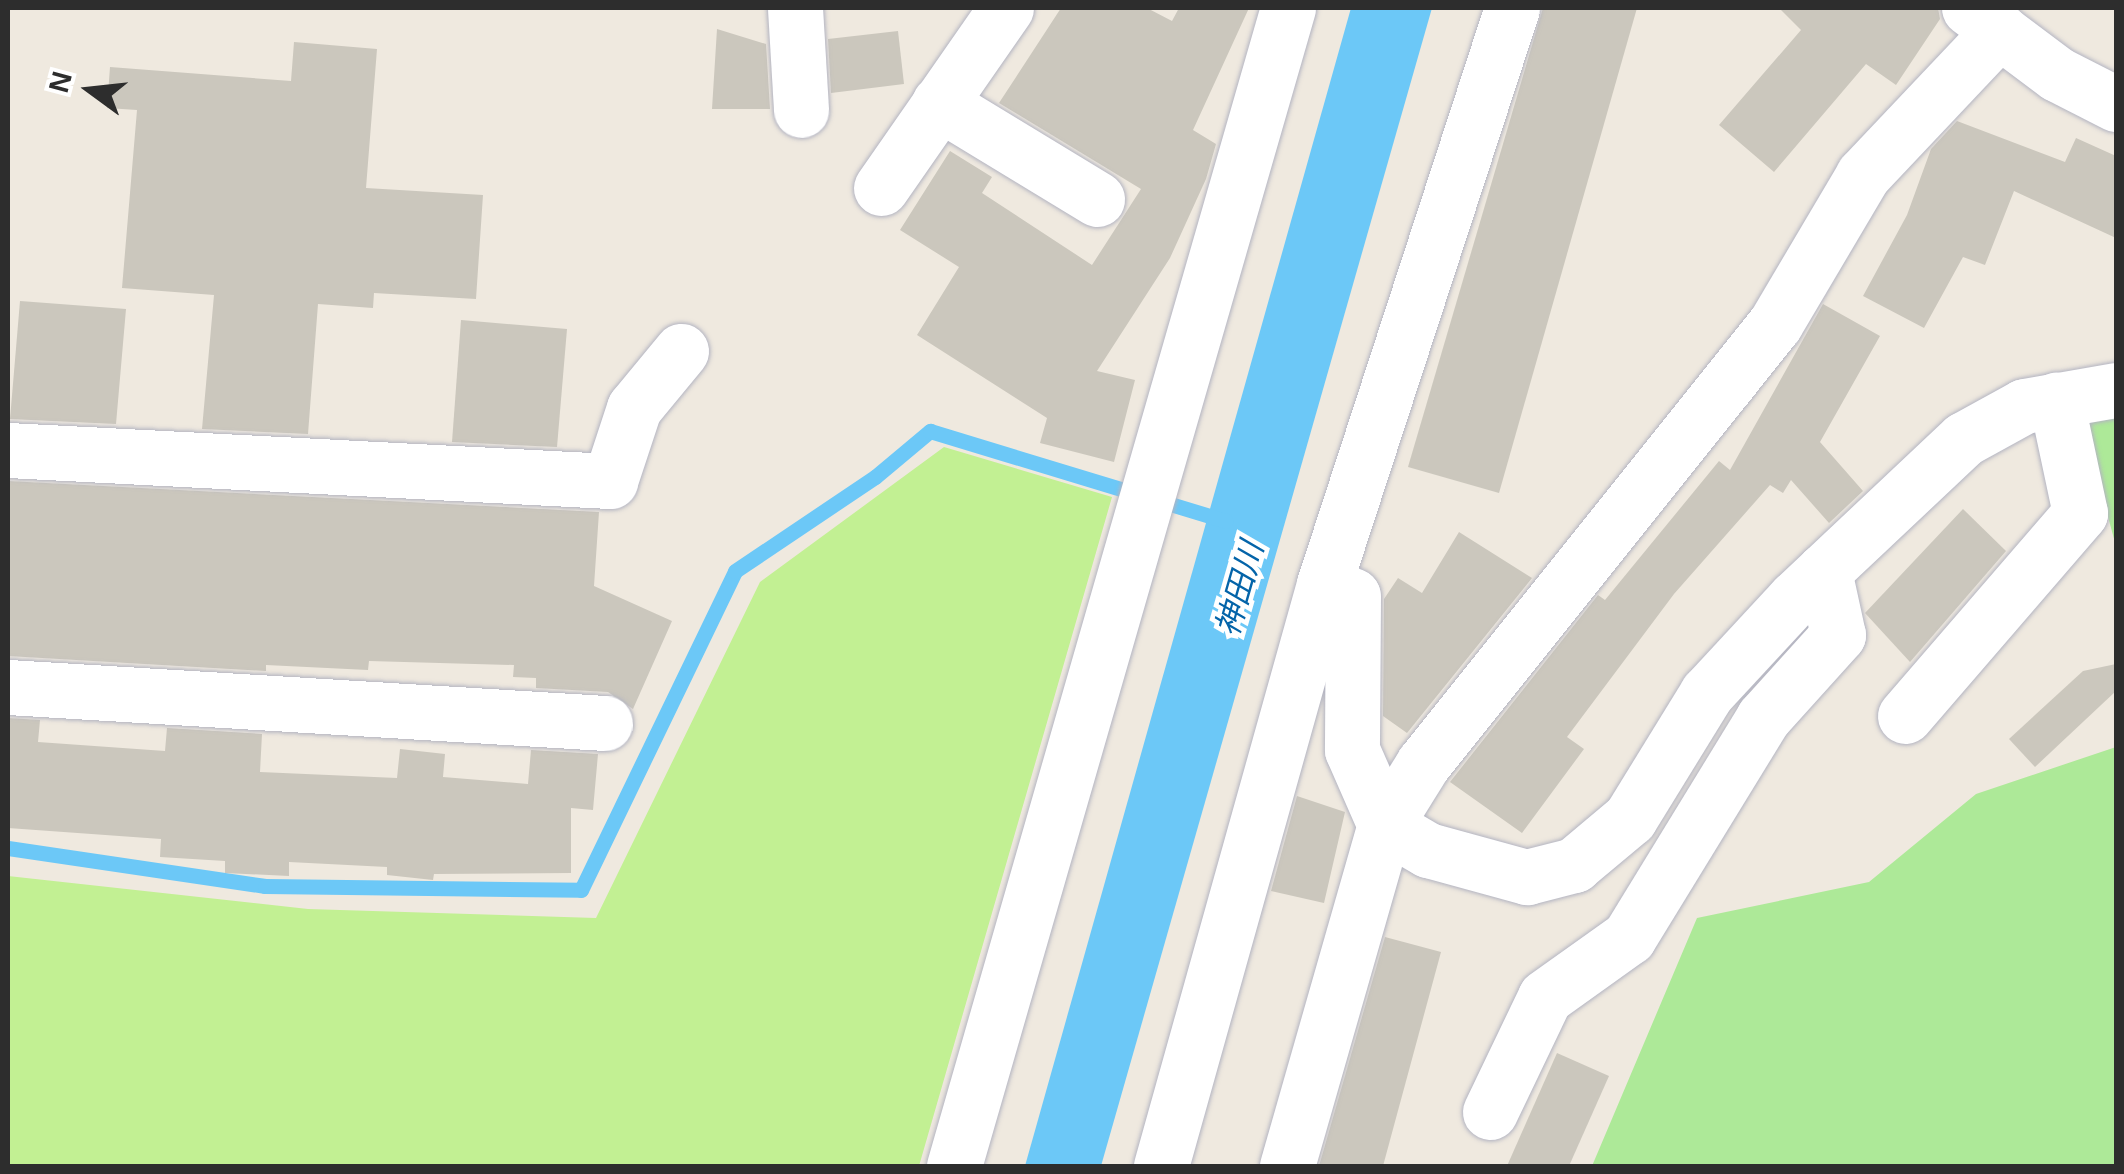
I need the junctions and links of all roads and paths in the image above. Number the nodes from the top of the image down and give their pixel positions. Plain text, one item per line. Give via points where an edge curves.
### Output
1 (795, 8) edge
2 (1006, 8) edge
3 (1288, 8) edge
4 (1512, 8) edge
5 (1985, 19) edge
6 (940, 103) junction
7 (2116, 104) edge
8 (801, 110) dead end
9 (881, 188) dead end
10 (1097, 200) dead end
11 (680, 350) dead end
12 (2116, 390) edge
13 (2056, 400) junction
14 (8, 450) edge
15 (1824, 571) junction
16 (1324, 584) junction
17 (8, 688) edge
18 (1905, 716) dead end
19 (605, 723) dead end
20 (1385, 826) junction
21 (1490, 1112) dead end
22 (954, 1166) edge
23 (1161, 1166) edge
24 (1287, 1166) edge

1 - 8 street
2 - 6 street
3 - 22 street
4 - 16 street
5 - 7 street via 2056,74
5 - 20 street via 1862,175 1775,324 1424,764
6 - 9 street
6 - 10 street
11 - 14 street via 634,408 610,482
12 - 13 street
13 - 15 street via 2024,406 1964,439
13 - 18 street via 2080,513
15 - 20 street via 1707,692 1630,818 1574,865 1527,877 1428,850
15 - 21 street via 1838,635 1763,718 1629,937 1545,998
16 - 20 street via 1354,596 1352,750
16 - 23 street
17 - 19 street
20 - 24 street

